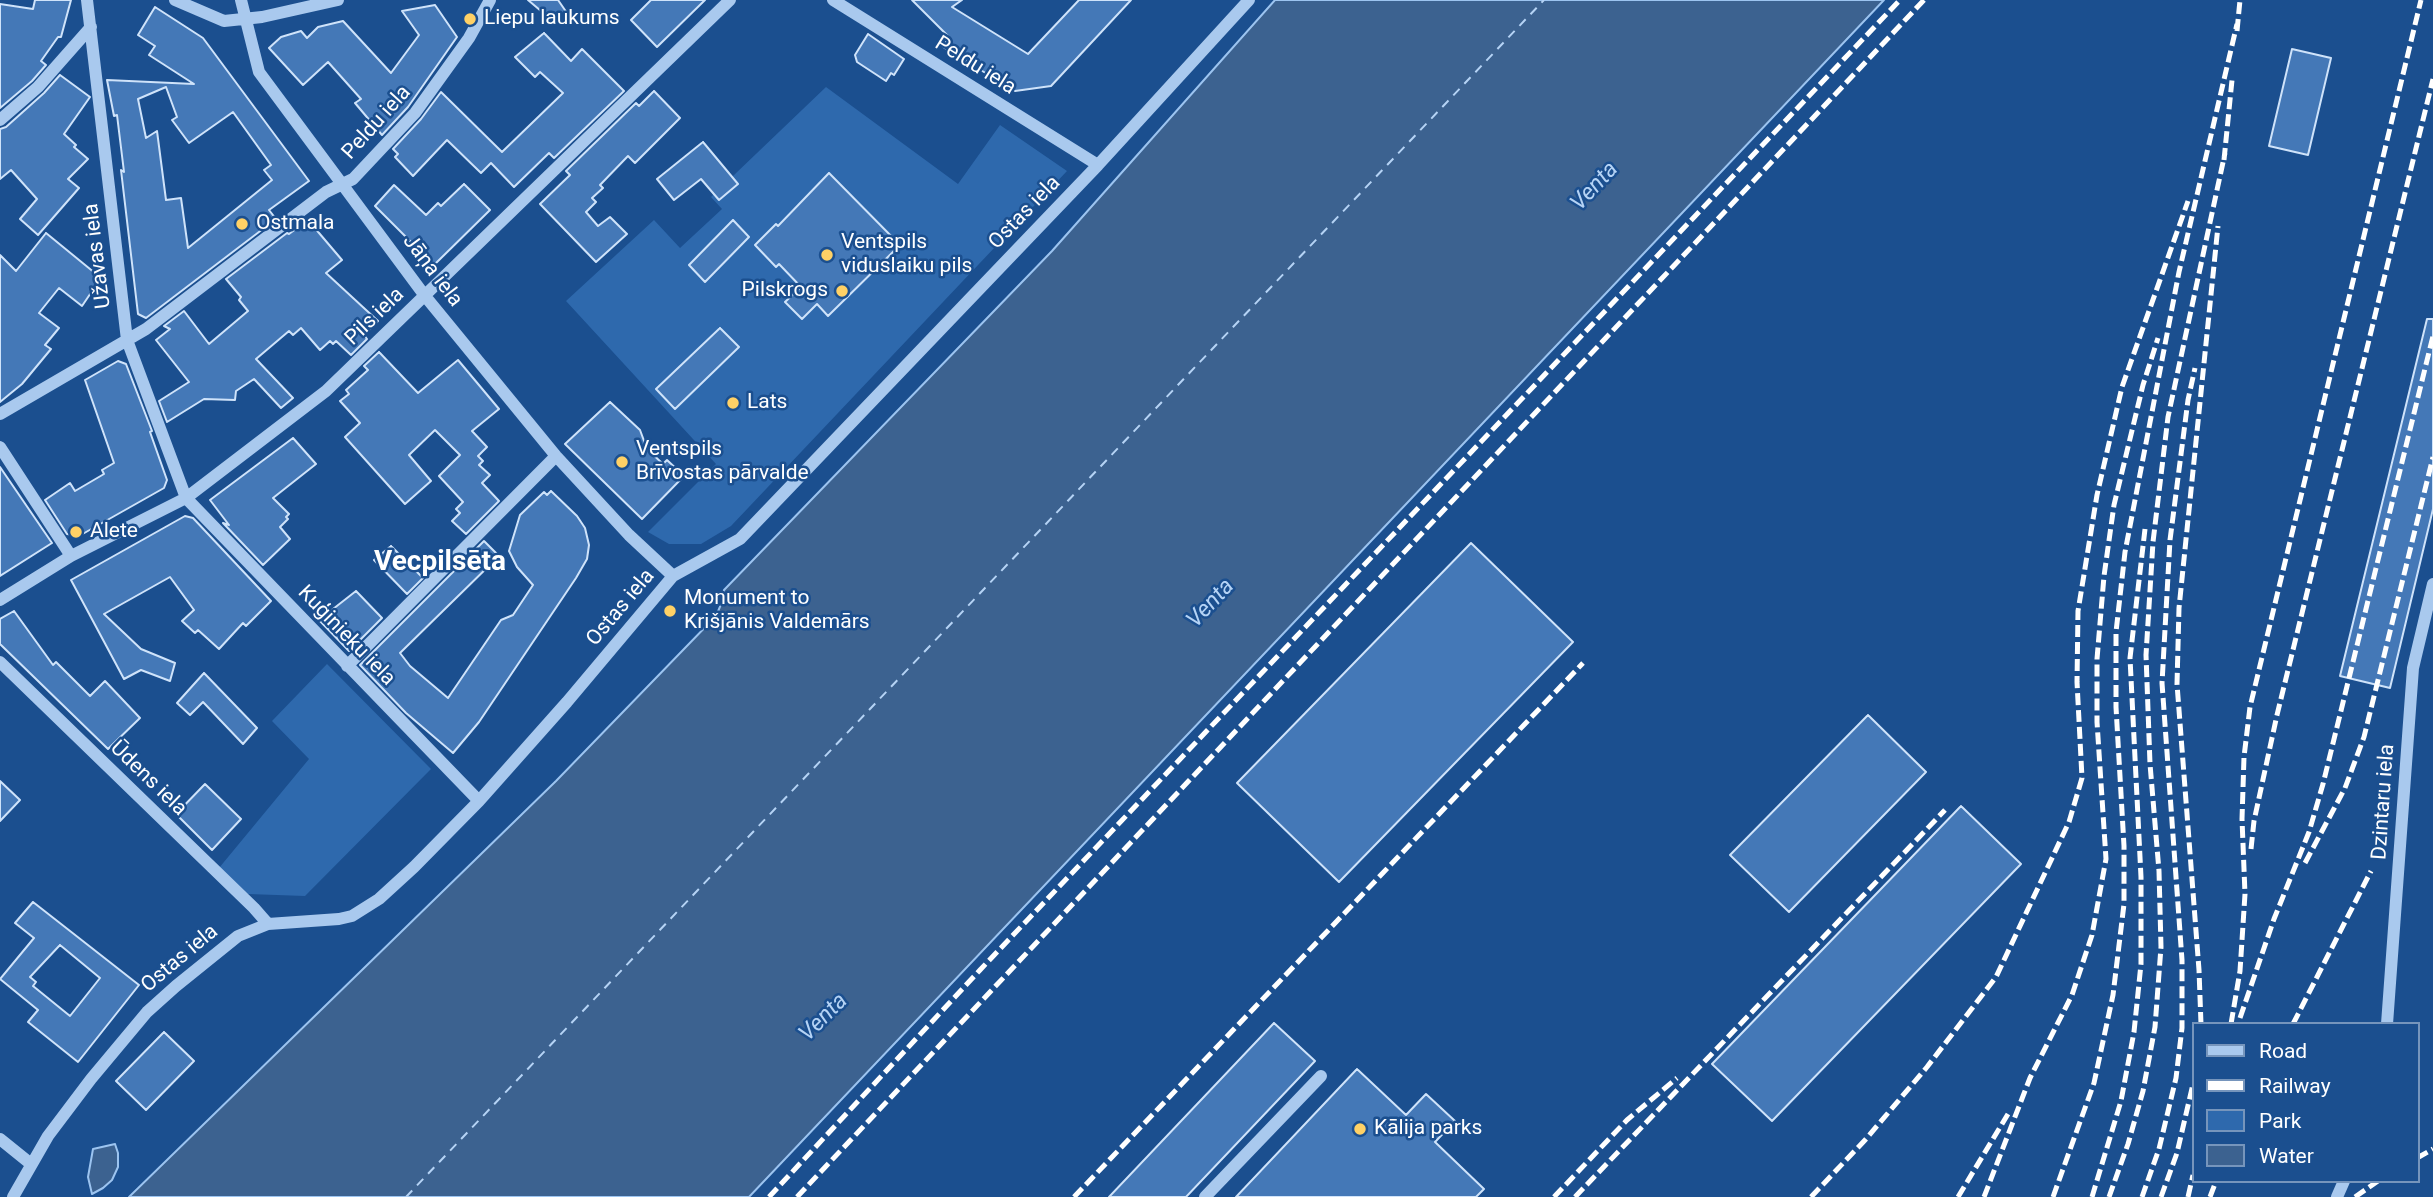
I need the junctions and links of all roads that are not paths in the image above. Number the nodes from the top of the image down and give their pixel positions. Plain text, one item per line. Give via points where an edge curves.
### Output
1 (88, 0) edge
2 (175, 0) edge
3 (241, 0) edge
4 (338, 0) edge
5 (490, 0) edge
6 (730, 0) edge
7 (833, 0) edge
8 (1249, 0) edge
9 (245, 20) junction
10 (90, 27) junction
11 (0, 120) edge
12 (1098, 165) junction
13 (342, 184) junction
14 (425, 296) junction
15 (127, 340) junction
16 (0, 414) edge
17 (0, 447) edge
18 (556, 456) junction
19 (186, 498) junction
20 (71, 556) junction
21 (673, 576) junction
22 (2433, 584) edge
23 (0, 600) edge
24 (0, 662) edge
25 (347, 666) junction
26 (479, 801) junction
27 (268, 925) junction
28 (2387, 1022) edge
29 (1321, 1076) dead end
30 (0, 1139) edge
31 (31, 1164) junction
32 (13, 1197) edge
33 (1205, 1197) edge

1 - 10 street, Užavas iela
2 - 9 street via 224,21
3 - 9 street, Jāņa iela
4 - 9 street
5 - 13 street, Peldu iela via 469,38 415,113 353,179
6 - 14 street, Pils iela
7 - 12 street, Peldu iela
8 - 12 street, Ostas iela
9 - 13 street, Jāņa iela via 259,72
10 - 11 street via 38,87
10 - 15 street, Užavas iela
12 - 21 street, Ostas iela via 740,540
13 - 14 street, Jāņa iela
13 - 15 street, Peldu iela
14 - 18 street, Jāņa iela
14 - 19 street, Pils iela via 326,391
15 - 16 street, Peldu iela
15 - 19 street, Užavas iela
17 - 20 street
18 - 21 street, Jāņa iela
18 - 25 street
19 - 20 street, Pils iela
19 - 25 street, Kuģinieku iela
20 - 23 street, Pils iela
21 - 26 street, Ostas iela
22 - 28 street, Dzintaru iela via 2413,668
24 - 27 street, Ūdens iela
25 - 26 street, Kuģinieku iela
26 - 27 street, Ostas iela via 414,867 362,911 339,919
27 - 31 street, Ostas iela via 238,936 147,1012 84,1088
29 - 33 street
30 - 31 street
31 - 32 street, Ostas iela

